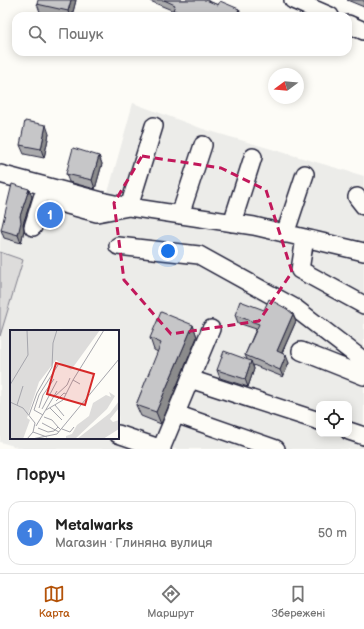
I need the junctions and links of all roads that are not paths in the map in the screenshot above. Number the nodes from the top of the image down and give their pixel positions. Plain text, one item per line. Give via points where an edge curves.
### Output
1 (293, 0) edge
2 (321, 12) edge
3 (352, 26) edge
4 (364, 31) edge
5 (154, 126) dead end
6 (203, 145) dead end
7 (253, 157) dead end
8 (0, 174) edge
9 (305, 174) dead end
10 (129, 208) junction
11 (180, 215) junction
12 (232, 223) junction
13 (33, 228) dead end
14 (285, 234) junction
15 (305, 238) junction
16 (118, 246) dead end
17 (364, 252) edge
18 (364, 305) edge
19 (212, 329) dead end
20 (301, 351) dead end
21 (364, 360) edge
22 (364, 376) edge
23 (190, 379) junction
24 (176, 414) junction
25 (316, 420) edge
26 (352, 432) edge
27 (119, 434) edge
28 (364, 436) edge
29 (162, 449) edge
30 (276, 449) edge

1 - 2 street
3 - 4 street
5 - 10 street
6 - 11 street
7 - 12 street
8 - 10 street
9 - 14 street
10 - 11 street
10 - 13 street via 97,213 42,198
11 - 12 street
12 - 14 street
14 - 15 street
15 - 17 street
15 - 18 street via 300,270
16 - 21 street via 199,256 295,308
19 - 23 street
20 - 22 street
23 - 24 street
23 - 25 street
24 - 29 street
24 - 30 street
26 - 28 street
27 - 29 street

